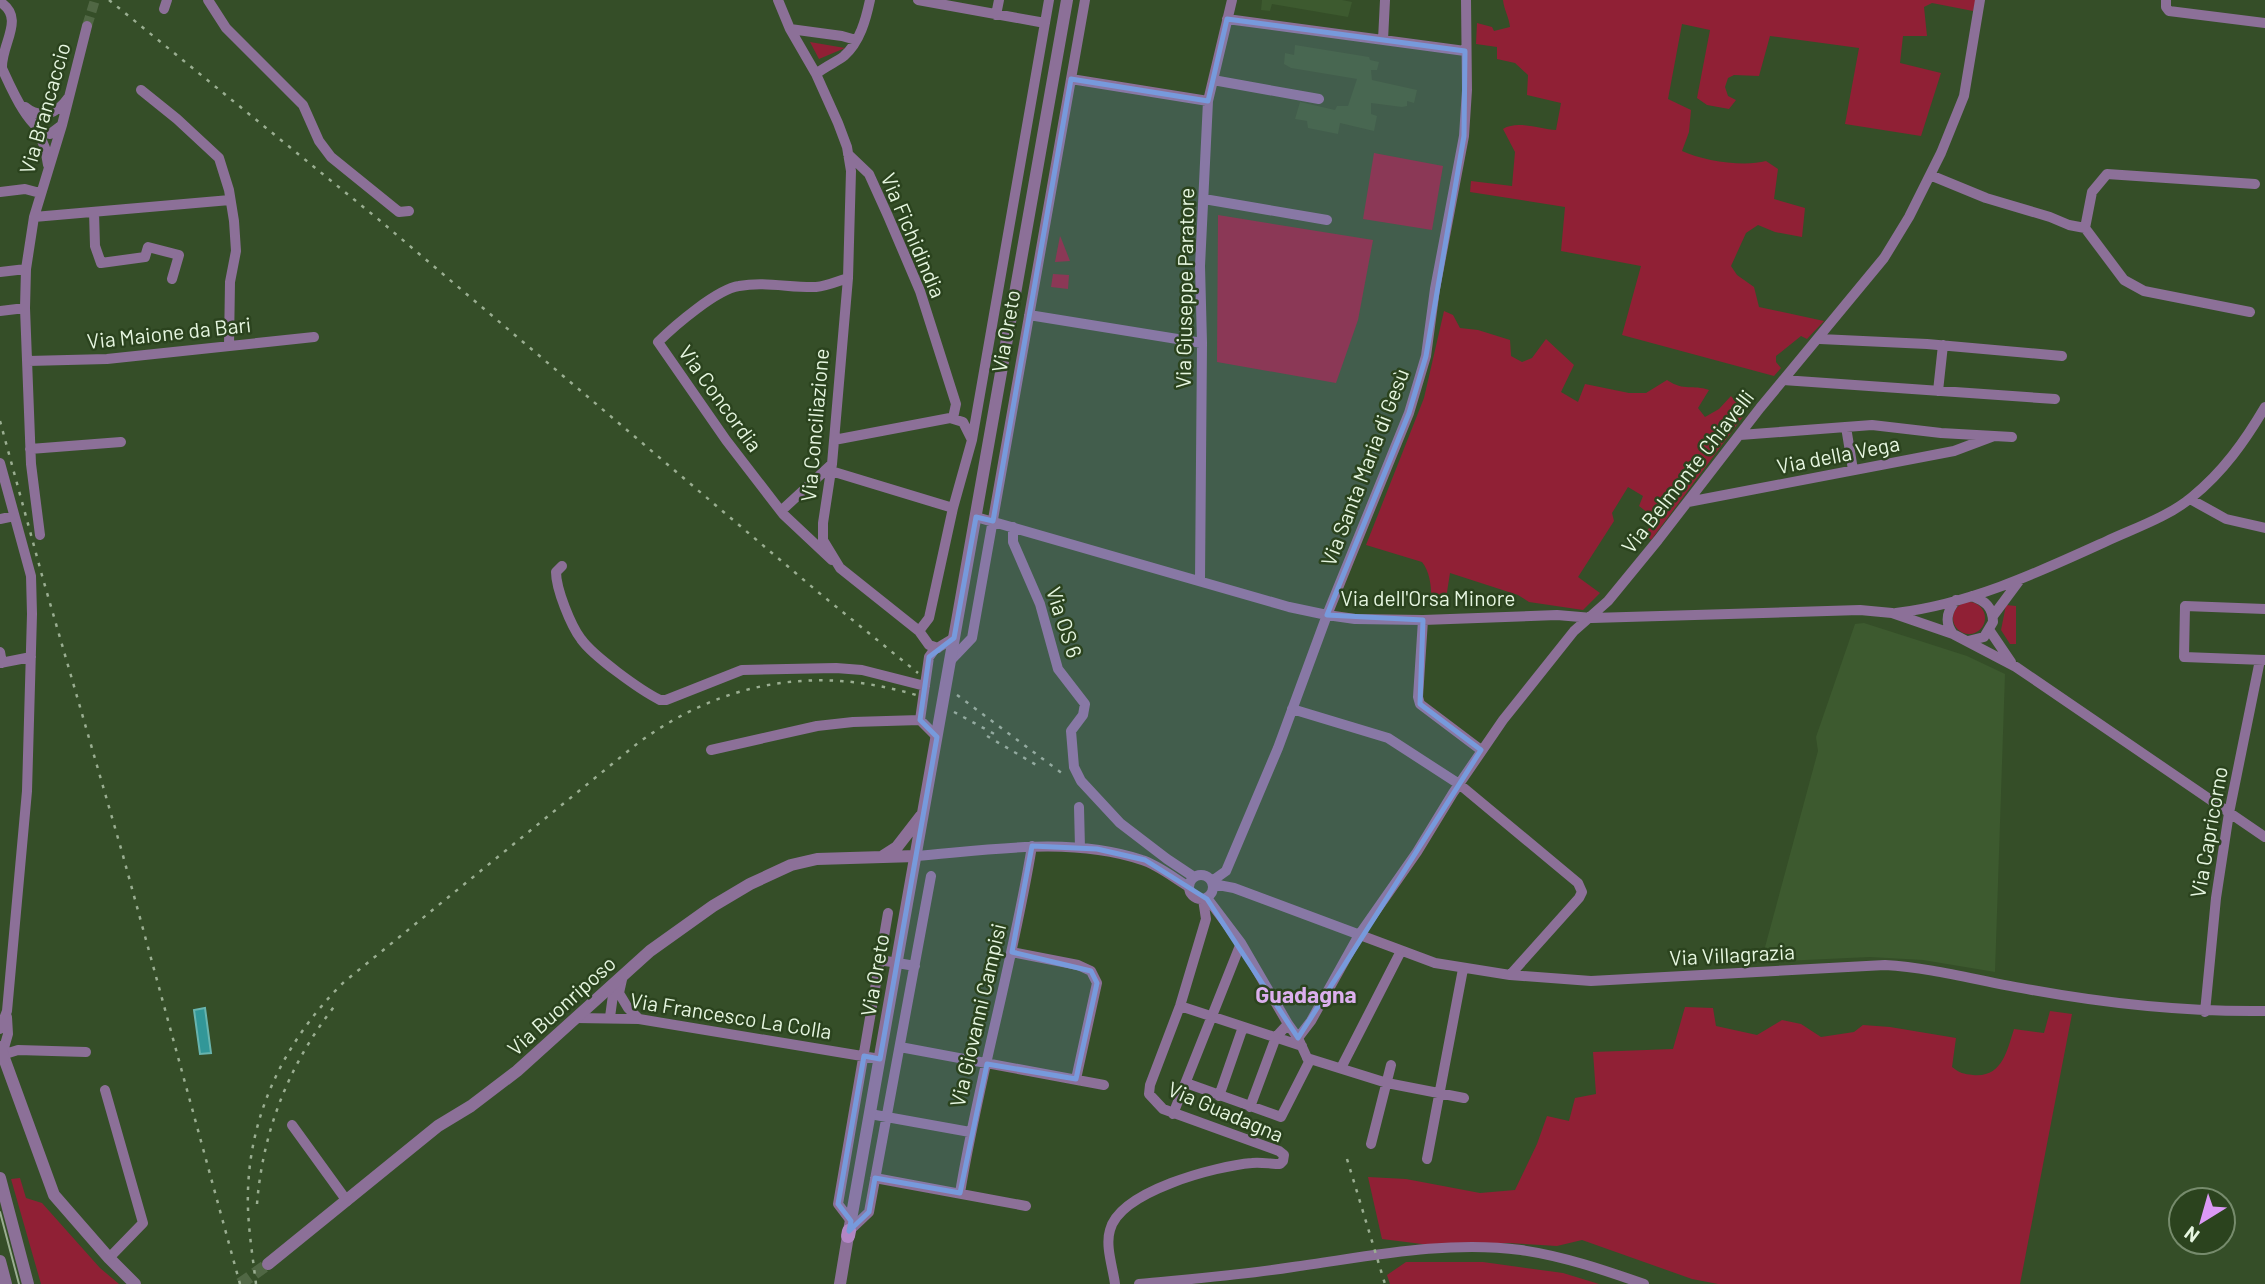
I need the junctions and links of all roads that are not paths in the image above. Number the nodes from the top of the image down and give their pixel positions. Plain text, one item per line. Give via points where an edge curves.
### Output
1 (208, 0) edge
2 (778, 0) edge
3 (870, 0) edge
4 (918, 0) edge
5 (999, 0) edge
6 (1049, 0) edge
7 (1067, 0) edge
8 (1085, 0) edge
9 (1232, 0) edge
10 (1385, 0) edge
11 (1466, 0) edge
12 (1980, 0) edge
13 (2166, 0) edge
14 (0, 2) edge
15 (941, 2) edge
16 (11, 5) edge
17 (996, 15) junction
18 (1227, 19) junction
19 (1045, 23) junction
20 (2265, 23) edge
21 (88, 26) tunnel mouth
22 (790, 29) junction
23 (9, 36) junction
24 (856, 40) junction
25 (1384, 40) junction
26 (0, 43) edge
27 (1465, 51) junction
28 (1, 66) edge
29 (816, 74) junction
30 (1071, 79) junction
31 (1213, 80) junction
32 (141, 90) dead end
33 (71, 94) junction
34 (1319, 99) dead end
35 (1208, 101) junction
36 (19, 102) junction
37 (30, 112) junction
38 (37, 129) junction
39 (59, 129) junction
40 (848, 154) junction
41 (47, 172) junction
42 (1930, 174) junction
43 (2255, 184) dead end
44 (0, 192) edge
45 (40, 193) junction
46 (1203, 199) junction
47 (230, 200) junction
48 (409, 211) dead end
49 (94, 212) junction
50 (34, 217) junction
51 (1327, 220) dead end
52 (2085, 228) junction
53 (26, 270) junction
54 (0, 272) edge
55 (848, 278) junction
56 (172, 279) dead end
57 (25, 308) junction
58 (0, 311) edge
59 (2250, 312) dead end
60 (1029, 315) junction
61 (314, 337) dead end
62 (1820, 339) junction
63 (1202, 343) junction
64 (229, 345) junction
65 (1943, 345) junction
66 (2062, 356) dead end
67 (28, 361) junction
68 (1783, 380) junction
69 (1938, 391) junction
70 (2055, 399) dead end
71 (2265, 407) edge
72 (953, 418) junction
73 (1846, 427) junction
74 (1740, 435) junction
75 (1993, 436) junction
76 (2012, 437) dead end
77 (834, 440) junction
78 (972, 440) junction
79 (121, 442) dead end
80 (30, 449) junction
81 (0, 463) edge
82 (832, 468) junction
83 (1853, 470) junction
84 (2190, 499) junction
85 (1688, 502) junction
86 (953, 508) junction
87 (780, 511) junction
88 (14, 516) junction
89 (976, 517) junction
90 (0, 519) edge
91 (993, 521) junction
92 (1013, 527) junction
93 (2265, 528) edge
94 (40, 535) dead end
95 (562, 566) dead end
96 (840, 568) junction
97 (1200, 580) junction
98 (2019, 580) junction
99 (1971, 596) junction
100 (1957, 600) junction
101 (2265, 609) edge
102 (1892, 613) junction
103 (1327, 615) junction
104 (1993, 616) junction
105 (1592, 618) junction
106 (1423, 620) junction
107 (919, 631) junction
108 (1990, 631) junction
109 (1953, 634) junction
110 (954, 638) junction
111 (1968, 641) junction
112 (938, 648) junction
113 (0, 652) edge
114 (31, 657) junction
115 (2263, 660) edge
116 (950, 661) junction
117 (1, 663) edge
118 (2016, 667) junction
119 (925, 686) junction
120 (1292, 709) junction
121 (920, 720) junction
122 (937, 737) junction
123 (711, 750) dead end
124 (1481, 750) junction
125 (1459, 784) junction
126 (1079, 807) dead end
127 (923, 813) junction
128 (2229, 813) junction
129 (2265, 837) edge
130 (1032, 846) junction
131 (1080, 848) junction
132 (883, 856) junction
133 (916, 856) junction
134 (931, 876) dead end
135 (1194, 877) junction
136 (1213, 883) junction
137 (1189, 887) junction
138 (1205, 899) junction
139 (888, 913) dead end
140 (1359, 934) junction
141 (1241, 943) junction
142 (1401, 951) junction
143 (1012, 952) junction
144 (880, 960) junction
145 (898, 963) junction
146 (915, 966) junction
147 (1463, 969) junction
148 (623, 975) junction
149 (1510, 975) junction
150 (1180, 1006) junction
151 (4, 1009) edge
152 (2265, 1011) edge
153 (2205, 1012) junction
154 (610, 1017) junction
155 (1212, 1017) junction
156 (576, 1018) junction
157 (639, 1019) junction
158 (1288, 1024) junction
159 (1243, 1027) junction
160 (0, 1029) edge
161 (1276, 1037) junction
162 (1300, 1042) junction
163 (900, 1047) junction
164 (86, 1052) dead end
165 (864, 1056) junction
166 (2, 1059) edge
167 (880, 1059) junction
168 (1308, 1060) junction
169 (987, 1064) junction
170 (1391, 1065) dead end
171 (1341, 1068) junction
172 (1076, 1079) junction
173 (1186, 1083) junction
174 (1387, 1083) junction
175 (1104, 1085) dead end
176 (106, 1090) dead end
177 (1440, 1093) junction
178 (1219, 1096) junction
179 (1464, 1098) dead end
180 (1250, 1107) junction
181 (870, 1114) junction
182 (1173, 1114) junction
183 (887, 1117) junction
184 (292, 1125) dead end
185 (970, 1132) junction
186 (1371, 1144) dead end
187 (1427, 1159) dead end
188 (0, 1178) edge
189 (876, 1178) junction
190 (960, 1193) junction
191 (348, 1201) junction
192 (1026, 1206) dead end
193 (850, 1229) junction
194 (108, 1258) junction
195 (0, 1261) edge
196 (268, 1264) tunnel mouth
197 (6, 1284) edge
198 (28, 1284) edge
199 (135, 1284) edge
200 (840, 1284) edge
201 (1115, 1284) edge
202 (1139, 1284) edge
203 (1644, 1284) edge

1 - 48 street via 226,28 303,104 331,157 399,212
2 - 22 street, Via Fichidindia
3 - 24 street
4 - 15 street
5 - 17 street
6 - 19 street, Via Oreto
7 - 89 street, Via Oreto
8 - 30 street, Via Oreto
9 - 18 street, Via Giuseppe Paratore
10 - 25 street
11 - 27 street, Via Santa Maria di Gesù
12 - 42 street, Via Belmonte Chiavelli via 1964,96
13 - 20 street via 2169,11
14 - 16 street
15 - 17 street
16 - 23 street
17 - 19 street
18 - 25 street
18 - 31 street, Via Giuseppe Paratore
19 - 78 street, Via Oreto
21 - 33 street, Via Brancaccio
22 - 24 street
22 - 29 street, Via Fichidindia
23 - 26 street
23 - 28 street
24 - 29 street via 844,57
25 - 27 street
27 - 103 street, Via Santa Maria di Gesù via 1464,136 1426,356 1409,414
28 - 36 street
29 - 40 street, Via Fichidindia
30 - 35 street
30 - 60 street, Via Oreto
31 - 34 street
31 - 35 street, Via Giuseppe Paratore
32 - 47 street via 219,159
33 - 37 street via 52,113
33 - 39 street, Via Brancaccio
35 - 46 street, Via Giuseppe Paratore
36 - 37 street
36 - 38 street
37 - 39 street
38 - 39 street via 46,133
38 - 41 street via 47,156
39 - 41 street, Via Brancaccio
40 - 55 street, Via Conciliazione via 852,206
40 - 72 street, Via Fichidindia via 869,174 920,291 956,404
41 - 45 street, Via Brancaccio
42 - 52 street via 1986,198
42 - 62 street, Via Belmonte Chiavelli via 1884,258
43 - 52 street via 2107,174 2092,192
44 - 45 street via 25,188
45 - 50 street, Via Brancaccio
46 - 51 street
46 - 63 street, Via Giuseppe Paratore
47 - 49 street
47 - 64 street via 236,251 230,282
49 - 50 street
49 - 56 street via 100,262 145,257 148,247 179,255
50 - 53 street, Via Brancaccio
52 - 59 street via 2124,281 2144,290
53 - 54 street
53 - 57 street, Via Brancaccio
55 - 77 street, Via Conciliazione
55 - 87 street, Via Concordia via 818,287 737,286 706,303 658,341
57 - 58 street
57 - 67 street, Via Brancaccio
60 - 63 street
60 - 91 street, Via Oreto
61 - 64 street, Via Maione da Bari
62 - 65 street
62 - 68 street, Via Belmonte Chiavelli
63 - 97 street, Via Giuseppe Paratore
64 - 67 street, Via Maione da Bari via 107,359
65 - 66 street
65 - 69 street
67 - 80 street, Via Brancaccio
68 - 69 street
68 - 74 street, Via Belmonte Chiavelli
69 - 70 street
71 - 84 street via 2226,465
72 - 77 street
72 - 78 street via 963,422
73 - 74 street
73 - 75 street via 1871,425
73 - 83 street
74 - 85 street, Via Belmonte Chiavelli
75 - 76 street
75 - 83 street, Via della Vega via 1954,451
77 - 82 street, Via Conciliazione
78 - 86 street, Via Oreto
79 - 80 street
80 - 94 street, Via Brancaccio
81 - 88 street
82 - 86 street
82 - 87 street
82 - 96 street, Via Conciliazione via 823,540
83 - 85 street, Via della Vega
84 - 93 street via 2226,519
84 - 98 street
85 - 105 street, Via Belmonte Chiavelli
86 - 107 street, Via Oreto via 929,618
87 - 96 street, Via Concordia
88 - 90 street
88 - 114 street via 31,576
89 - 91 street, Via dell'Orsa Minore
89 - 110 street, Via Oreto
91 - 92 street, Via dell'Orsa Minore
91 - 116 street, Via Oreto via 972,638
92 - 97 street, Via dell'Orsa Minore
92 - 135 street, Via OS 6 via 1013,542 1040,604 1058,669 1085,704 1071,730 1077,775 1120,823
95 - 119 street via 556,572 558,587 581,640 660,700 742,670 862,670
96 - 107 street, Via Conciliazione
97 - 103 street, Via dell'Orsa Minore
98 - 99 street
98 - 104 street
99 - 100 street
99 - 104 street via 1983,600
100 - 102 street
100 - 109 street via 1947,618
101 - 115 street via 2185,606 2183,657
102 - 105 street, Via dell'Orsa Minore via 1860,610
102 - 109 street
103 - 106 street, Via dell'Orsa Minore
103 - 120 street, Via Santa Maria di Gesù
104 - 108 street
105 - 106 street, Via dell'Orsa Minore
105 - 124 street, Via Belmonte Chiavelli via 1574,631
106 - 124 street via 1420,704
107 - 112 street, Via Conciliazione via 929,645
108 - 111 street
108 - 118 street
109 - 111 street
110 - 112 street
110 - 116 street, Via Oreto
111 - 118 street
112 - 119 street via 929,657
113 - 117 street
114 - 117 street
114 - 151 street via 27,791
115 - 128 street, Via Capricorno
116 - 122 street, Via Oreto
118 - 128 street
119 - 121 street
120 - 125 street via 1388,738
120 - 136 street, Via Santa Maria di Gesù via 1226,871
121 - 122 street
121 - 123 street via 817,726
122 - 127 street, Via Oreto
124 - 125 street, Via Belmonte Chiavelli
125 - 140 street, Via Belmonte Chiavelli via 1418,852
125 - 149 street via 1578,883 1582,892
126 - 131 street
127 - 132 street via 897,847
127 - 133 street, Via Oreto
128 - 129 street
128 - 153 street, Via Capricorno
130 - 131 street
130 - 133 street
130 - 143 street, Via Giovanni Campisi
131 - 137 street via 1145,860
132 - 133 street, Via Buonriposo
132 - 148 street, Via Buonriposo via 817,859 771,873 713,906
133 - 145 street, Via Oreto
134 - 146 street, Via Oreto
135 - 136 street via 1206,876
135 - 137 street
136 - 138 street
136 - 140 street, Via Villagrazia
137 - 138 street via 1195,898
138 - 141 street
138 - 150 street, Via Guadagna via 1206,919
139 - 144 street, Via Oreto
140 - 142 street, Via Villagrazia
140 - 162 street, Via Belmonte Chiavelli
141 - 155 street
141 - 158 street
142 - 147 street, Via Villagrazia
142 - 171 street
143 - 169 street, Via Giovanni Campisi
143 - 172 street via 1091,971 1097,983
144 - 145 street
144 - 165 street, Via Oreto
145 - 146 street
145 - 167 street, Via Oreto
146 - 163 street, Via Oreto
147 - 149 street, Via Villagrazia
147 - 177 street
148 - 154 street via 613,995
148 - 156 street, Via Buonriposo
148 - 157 street via 619,993
149 - 153 street, Via Villagrazia via 1591,981 1895,966 2029,990
150 - 155 street
150 - 182 street, Via Guadagna via 1149,1094
151 - 160 street
151 - 166 street via 8,1034
152 - 153 street, Via Villagrazia
154 - 156 street, Via Francesco La Colla
154 - 157 street, Via Francesco La Colla
155 - 159 street
155 - 173 street
156 - 191 street, Via Buonriposo via 517,1071 438,1126
157 - 165 street, Via Francesco La Colla
158 - 161 street
158 - 162 street
159 - 161 street
159 - 178 street
161 - 162 street
161 - 180 street
162 - 168 street
163 - 169 street
163 - 183 street, Via Oreto
164 - 166 street via 18,1050
165 - 167 street, Via Francesco La Colla
165 - 193 street, Via Oreto via 838,1204
166 - 194 street via 54,1195
167 - 181 street, Via Oreto
168 - 171 street
168 - 180 street via 1282,1117
169 - 172 street
169 - 185 street, Via Giovanni Campisi
170 - 174 street
171 - 174 street
172 - 175 street
173 - 178 street
173 - 182 street
174 - 177 street
174 - 186 street
176 - 194 street via 143,1223
177 - 179 street
177 - 187 street
178 - 180 street
181 - 183 street
181 - 193 street, Via Oreto
182 - 201 street, Via Guadagna via 1279,1151 1283,1161 1208,1171 1128,1205 1109,1231
183 - 185 street
183 - 189 street, Via Oreto
184 - 191 street
185 - 190 street, Via Giovanni Campisi
188 - 198 street
189 - 190 street
189 - 193 street, Via Oreto via 869,1212
190 - 192 street
191 - 196 street, Via Buonriposo
193 - 200 street, Via Oreto
194 - 199 street
195 - 197 street
202 - 203 street via 1391,1253 1476,1248 1522,1250 1575,1261

